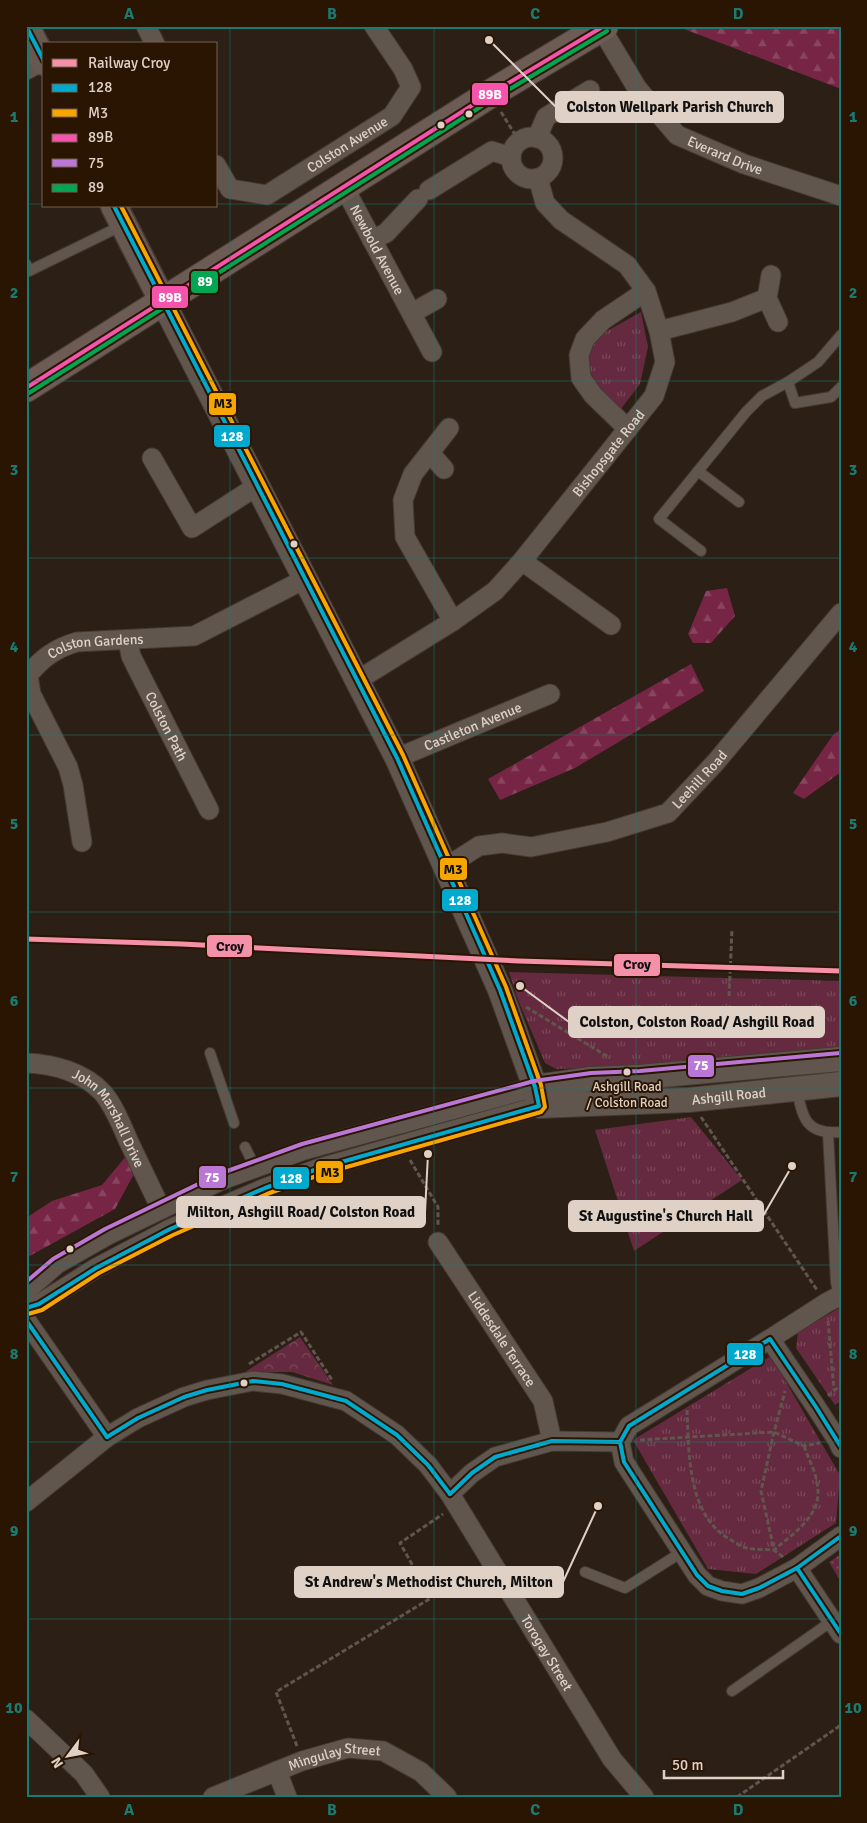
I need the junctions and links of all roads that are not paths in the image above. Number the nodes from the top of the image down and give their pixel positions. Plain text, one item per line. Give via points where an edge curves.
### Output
1 (26, 26) edge
2 (146, 26) edge
3 (374, 26) edge
4 (603, 27) edge
5 (154, 42) edge
6 (42, 58) edge
7 (42, 63) edge
8 (26, 70) edge
9 (590, 90) dead end
10 (522, 145) junction
11 (218, 168) edge
12 (538, 178) junction
13 (344, 187) junction
14 (841, 196) edge
15 (119, 216) edge
16 (372, 240) junction
17 (26, 264) edge
18 (771, 275) dead end
19 (646, 291) junction
20 (767, 298) junction
21 (437, 299) dead end
22 (163, 302) junction
23 (412, 313) junction
24 (778, 322) dead end
25 (659, 331) junction
26 (841, 335) edge
27 (432, 352) dead end
28 (788, 382) junction
29 (841, 387) edge
30 (26, 388) edge
31 (449, 428) dead end
32 (628, 429) junction
33 (430, 453) junction
34 (152, 458) dead end
35 (444, 469) dead end
36 (698, 471) junction
37 (257, 486) junction
38 (739, 502) dead end
39 (701, 551) dead end
40 (522, 561) junction
41 (305, 579) junction
42 (841, 613) edge
43 (453, 621) junction
44 (610, 625) dead end
45 (128, 641) junction
46 (27, 675) edge
47 (358, 680) junction
48 (550, 694) dead end
49 (397, 758) junction
50 (209, 810) dead end
51 (82, 842) dead end
52 (446, 867) junction
53 (210, 1053) dead end
54 (841, 1058) edge
55 (26, 1064) edge
56 (841, 1084) edge
57 (797, 1088) junction
58 (538, 1097) junction
59 (234, 1123) dead end
60 (841, 1132) edge
61 (828, 1133) junction
62 (245, 1147) dead end
63 (255, 1167) junction
64 (161, 1208) junction
65 (438, 1242) road end
66 (26, 1291) edge
67 (835, 1298) edge
68 (26, 1308) edge
69 (26, 1320) edge
70 (770, 1339) junction
71 (107, 1437) junction
72 (552, 1441) junction
73 (620, 1442) junction
74 (839, 1445) edge
75 (453, 1500) junction
76 (26, 1502) edge
77 (841, 1536) edge
78 (682, 1552) junction
79 (797, 1568) junction
80 (585, 1572) dead end
81 (836, 1628) edge
82 (732, 1691) dead end
83 (26, 1718) edge
84 (276, 1771) junction
85 (100, 1797) edge
86 (213, 1797) edge
87 (287, 1797) edge
88 (448, 1797) edge
89 (644, 1797) edge

1 - 6 main road
2 - 5 street
3 - 11 street, Colston Avenue via 411,87 392,116 267,195 230,189
4 - 13 main road
4 - 14 street, Everard Drive via 631,81 677,134 744,164
7 - 8 street
9 - 10 street via 546,117
10 - 12 street via 511,164 523,178
10 - 12 street via 544,140 549,146 553,161 551,168
10 - 16 street via 492,151 423,194 386,233
12 - 19 street, Bishopsgate Road via 545,203 561,220 627,264
13 - 16 street, Newbold Avenue
13 - 22 main road
15 - 17 lane via 30,271
15 - 22 main road
16 - 23 street, Newbold Avenue
18 - 20 street
19 - 25 street, Bishopsgate Road
19 - 32 street via 602,320 585,339 579,355 581,378 593,395
20 - 24 street
20 - 25 street via 732,312
21 - 23 street
22 - 30 main road
22 - 37 street
23 - 27 street, Newbold Avenue
25 - 32 street, Bishopsgate Road via 665,362 654,396
26 - 28 lane via 818,362
28 - 29 lane via 795,403 832,397
28 - 36 lane via 762,396
31 - 33 street
32 - 40 street, Bishopsgate Road
33 - 35 street
33 - 43 street via 413,474 403,500 405,537
34 - 37 street via 192,528
36 - 38 lane
36 - 39 lane via 659,519
37 - 41 street
40 - 43 street, Bishopsgate Road via 495,591
40 - 44 street
41 - 45 street, Colston Gardens via 194,636
41 - 47 street
42 - 52 street, Leehill Road via 715,763 668,812 607,832 531,847 502,843 479,846
43 - 47 street, Bishopsgate Road
45 - 46 street, Colston Gardens via 77,642 63,646 37,663
45 - 50 street, Colston Path via 131,656
46 - 51 street, Colston Gardens via 31,694 68,767
47 - 49 street
48 - 49 street, Castleton Avenue
49 - 52 street
52 - 58 street via 500,990
53 - 59 lane
54 - 58 street, Ashgill Road via 591,1079
55 - 64 street, John Marshall Drive via 62,1068 85,1078 102,1092 116,1112
56 - 57 street, Ashgill Road
57 - 58 street, Ashgill Road via 689,1100
57 - 61 lane via 803,1116 813,1128
58 - 63 street, Ashgill Road via 304,1150
58 - 68 street, Ashgill Road via 402,1146 320,1168 265,1188 170,1229 96,1268 39,1304
60 - 61 lane
61 - 67 lane
62 - 63 lane
63 - 64 street, Ashgill Road
64 - 66 street, Ashgill Road via 56,1264
65 - 72 street, Liddesdale Terrace via 543,1401
67 - 70 street
69 - 71 street
70 - 73 street via 628,1426
70 - 74 street
71 - 75 street, Torogay Street via 138,1418 207,1390 253,1381 282,1384 346,1401 397,1435 428,1465
71 - 76 street, Torogay Street
72 - 73 street
72 - 75 street via 495,1457 472,1474
73 - 78 street via 624,1462
75 - 89 street, Torogay Street via 612,1759
77 - 79 street
78 - 79 street via 708,1586 742,1594
78 - 80 lane via 625,1588
79 - 81 street
81 - 82 lane
83 - 85 street via 84,1774
84 - 86 street, Mingulay Street
84 - 87 street
84 - 88 street, Mingulay Street via 348,1748 383,1751 421,1772

